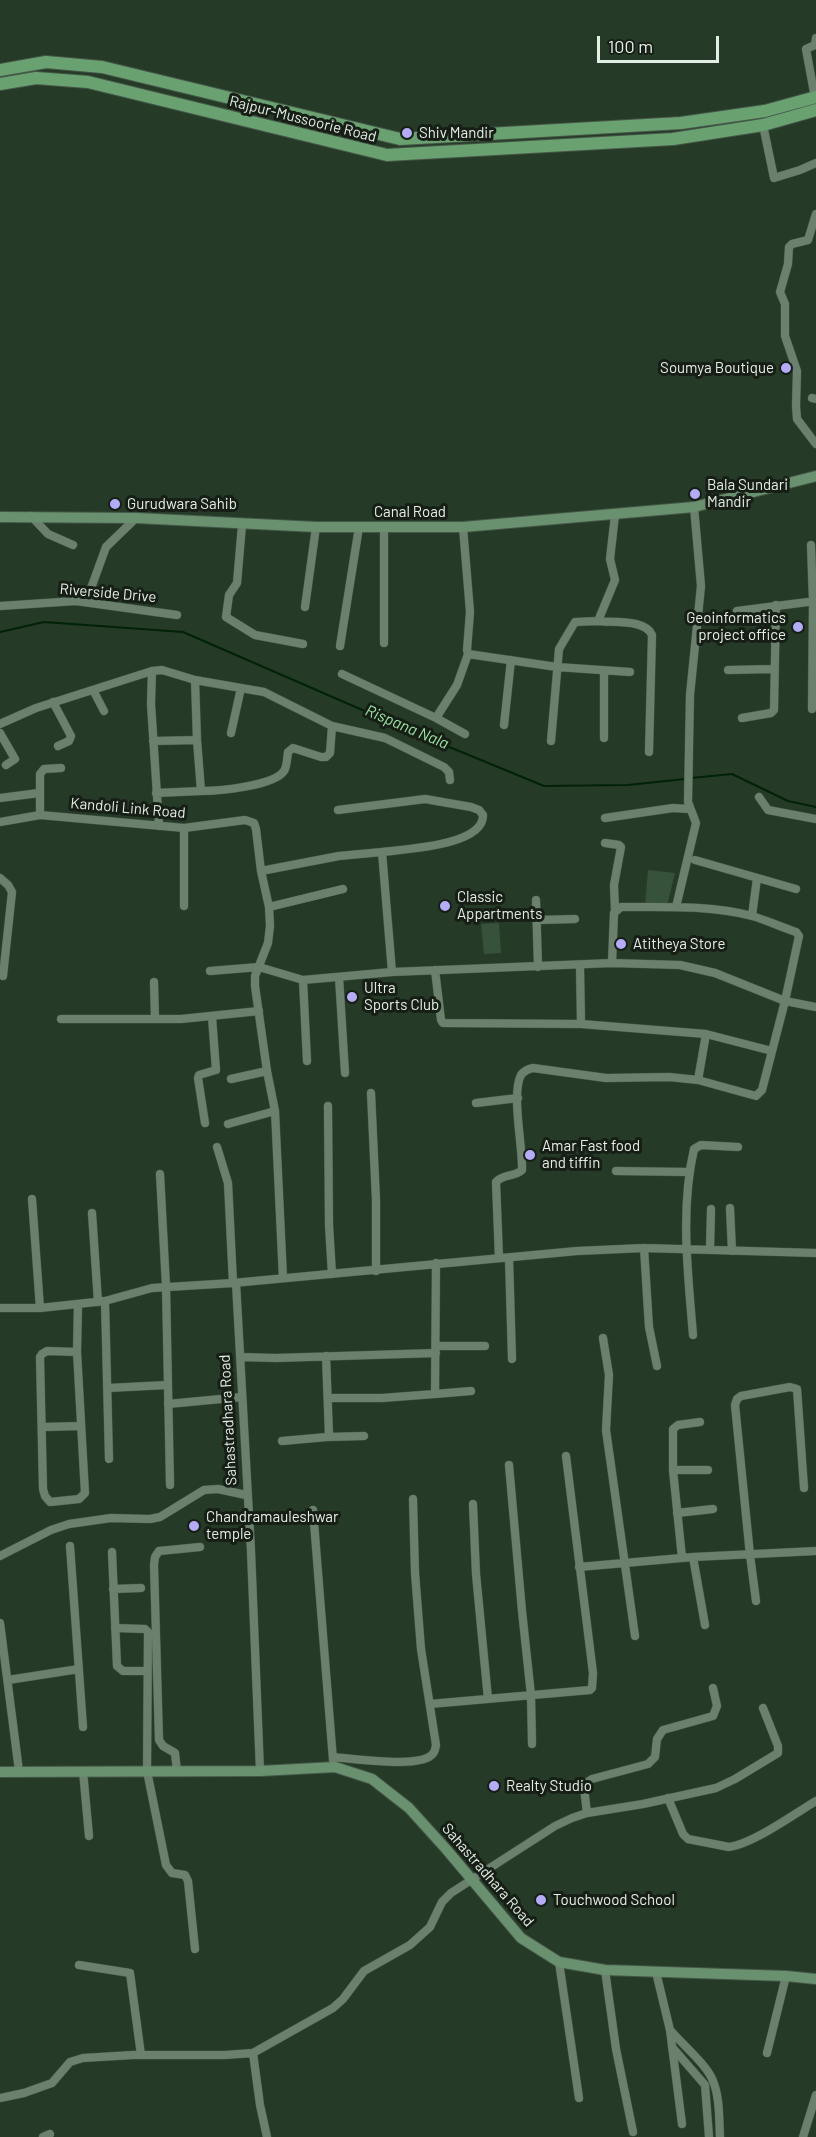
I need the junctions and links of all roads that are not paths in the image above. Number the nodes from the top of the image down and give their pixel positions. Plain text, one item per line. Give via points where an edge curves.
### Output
1 (816, 38) edge
2 (0, 70) edge
3 (0, 84) edge
4 (816, 102) edge
5 (764, 125) junction
6 (816, 163) edge
7 (816, 214) edge
8 (816, 444) edge
9 (816, 476) edge
10 (694, 507) junction
11 (615, 515) junction
12 (0, 516) edge
13 (31, 516) junction
14 (136, 518) junction
15 (242, 525) junction
16 (384, 526) junction
17 (316, 527) junction
18 (359, 527) junction
19 (463, 527) junction
20 (73, 545) dead end
21 (811, 545) dead end
22 (814, 601) edge
23 (86, 602) junction
24 (776, 605) junction
25 (0, 606) edge
26 (305, 607) dead end
27 (737, 610) dead end
28 (177, 615) dead end
29 (598, 621) junction
30 (384, 643) dead end
31 (303, 644) dead end
32 (340, 646) dead end
33 (468, 654) junction
34 (511, 660) junction
35 (557, 667) junction
36 (773, 669) junction
37 (728, 670) dead end
38 (152, 671) junction
39 (604, 671) junction
40 (630, 672) dead end
41 (342, 675) dead end
42 (195, 680) junction
43 (241, 687) junction
44 (93, 690) junction
45 (54, 702) junction
46 (812, 709) dead end
47 (104, 711) dead end
48 (436, 718) junction
49 (742, 718) dead end
50 (0, 724) edge
51 (504, 724) dead end
52 (332, 726) junction
53 (0, 733) edge
54 (231, 733) dead end
55 (465, 734) dead end
56 (604, 738) dead end
57 (197, 740) junction
58 (153, 741) junction
59 (551, 741) dead end
60 (58, 746) dead end
61 (649, 752) dead end
62 (6, 765) dead end
63 (60, 768) dead end
64 (450, 780) dead end
65 (201, 792) junction
66 (39, 793) junction
67 (156, 793) junction
68 (759, 797) dead end
69 (0, 798) edge
70 (689, 806) junction
71 (338, 810) dead end
72 (40, 815) junction
73 (605, 818) dead end
74 (816, 819) edge
75 (0, 822) edge
76 (159, 826) junction
77 (184, 828) junction
78 (604, 843) dead end
79 (382, 852) junction
80 (695, 860) dead end
81 (261, 871) junction
82 (0, 878) edge
83 (757, 878) junction
84 (343, 889) dead end
85 (796, 889) dead end
86 (536, 900) dead end
87 (184, 906) dead end
88 (269, 907) junction
89 (676, 907) junction
90 (615, 910) junction
91 (752, 916) junction
92 (575, 919) dead end
93 (538, 920) junction
94 (612, 963) junction
95 (579, 966) junction
96 (259, 967) junction
97 (538, 967) junction
98 (435, 970) junction
99 (210, 971) dead end
100 (392, 972) junction
101 (3, 976) dead end
102 (339, 977) junction
103 (303, 980) junction
104 (154, 982) dead end
105 (785, 1001) junction
106 (816, 1007) edge
107 (259, 1011) junction
108 (212, 1017) junction
109 (155, 1018) junction
110 (61, 1019) dead end
111 (581, 1024) junction
112 (706, 1034) junction
113 (772, 1051) junction
114 (307, 1062) dead end
115 (267, 1071) junction
116 (345, 1073) dead end
117 (231, 1079) dead end
118 (698, 1080) junction
119 (371, 1093) dead end
120 (518, 1098) junction
121 (476, 1103) dead end
122 (328, 1106) dead end
123 (275, 1111) junction
124 (205, 1123) dead end
125 (228, 1124) dead end
126 (217, 1147) dead end
127 (738, 1147) dead end
128 (616, 1171) dead end
129 (689, 1172) junction
130 (160, 1174) dead end
131 (32, 1199) dead end
132 (730, 1208) dead end
133 (711, 1209) dead end
134 (92, 1213) dead end
135 (644, 1248) junction
136 (686, 1249) junction
137 (710, 1250) junction
138 (732, 1251) junction
139 (816, 1253) edge
140 (500, 1258) junction
141 (509, 1258) junction
142 (436, 1263) junction
143 (376, 1271) junction
144 (332, 1274) junction
145 (283, 1278) junction
146 (234, 1283) junction
147 (166, 1287) junction
148 (102, 1301) junction
149 (78, 1304) junction
150 (0, 1308) edge
151 (40, 1308) junction
152 (693, 1335) dead end
153 (603, 1338) dead end
154 (485, 1346) dead end
155 (436, 1349) junction
156 (77, 1352) junction
157 (326, 1356) junction
158 (240, 1357) junction
159 (512, 1359) dead end
160 (657, 1366) dead end
161 (167, 1385) junction
162 (108, 1388) junction
163 (471, 1391) dead end
164 (435, 1394) junction
165 (242, 1397) junction
166 (328, 1398) junction
167 (168, 1404) junction
168 (700, 1422) dead end
169 (81, 1426) junction
170 (43, 1427) junction
171 (364, 1436) dead end
172 (327, 1437) junction
173 (282, 1441) dead end
174 (566, 1456) dead end
175 (109, 1459) dead end
176 (509, 1465) dead end
177 (673, 1470) junction
178 (708, 1470) dead end
179 (170, 1485) dead end
180 (804, 1488) dead end
181 (246, 1495) junction
182 (413, 1499) dead end
183 (473, 1504) dead end
184 (713, 1509) dead end
185 (313, 1510) dead end
186 (677, 1513) junction
187 (70, 1546) dead end
188 (200, 1547) dead end
189 (816, 1551) edge
190 (112, 1552) dead end
191 (750, 1555) junction
192 (0, 1556) edge
193 (693, 1557) junction
194 (682, 1558) junction
195 (625, 1563) junction
196 (579, 1567) junction
197 (141, 1588) dead end
198 (113, 1589) junction
199 (756, 1601) dead end
200 (0, 1623) edge
201 (705, 1625) dead end
202 (115, 1628) junction
203 (635, 1636) dead end
204 (79, 1669) junction
205 (147, 1671) junction
206 (8, 1680) junction
207 (713, 1688) dead end
208 (531, 1695) junction
209 (488, 1699) junction
210 (430, 1704) junction
211 (763, 1708) dead end
212 (83, 1727) dead end
213 (532, 1744) dead end
214 (334, 1762) junction
215 (19, 1771) junction
216 (83, 1771) junction
217 (147, 1771) junction
218 (177, 1771) junction
219 (0, 1772) edge
220 (260, 1772) junction
221 (668, 1798) junction
222 (816, 1801) edge
223 (587, 1813) junction
224 (89, 1836) dead end
225 (471, 1880) junction
226 (195, 1949) dead end
227 (559, 1962) junction
228 (80, 1965) dead end
229 (605, 1970) junction
230 (656, 1971) junction
231 (786, 1976) junction
232 (816, 1979) edge
233 (670, 2030) junction
234 (672, 2047) junction
235 (253, 2053) junction
236 (767, 2053) dead end
237 (141, 2055) junction
238 (816, 2095) edge
239 (0, 2098) edge
240 (579, 2098) dead end
241 (682, 2124) dead end
242 (633, 2132) dead end
243 (267, 2137) edge
244 (708, 2137) edge
245 (720, 2137) edge
246 (803, 2137) edge

1 - 4 street via 815,45 806,49
2 - 4 main road, Rajpur-Mussoorie Road via 46,62 102,67 400,139 681,123
3 - 5 main road, Rajpur-Mussoorie Road via 36,78 88,82 387,155 673,139
4 - 5 main road, Rajpur-Mussoorie Road
5 - 6 street via 774,178
7 - 8 street via 808,240 789,247 780,292 785,336 797,370 797,419
9 - 10 main road, Canal Road
10 - 11 main road, Canal Road
10 - 70 street via 701,586 690,695
11 - 19 main road, Canal Road
11 - 29 street via 610,559 615,580
12 - 13 main road, Canal Road
13 - 14 main road, Canal Road
13 - 20 street via 48,534
14 - 15 main road, Canal Road
14 - 23 street via 106,547
15 - 17 main road, Canal Road
15 - 31 street via 237,584 229,595 226,618 255,635
16 - 18 main road, Canal Road
16 - 19 main road, Canal Road
16 - 30 street
17 - 18 main road, Canal Road
17 - 26 street
18 - 32 street
19 - 33 street via 470,605
21 - 22 street
22 - 24 street
22 - 46 street
23 - 25 street, Riverside Drive
23 - 28 street, Riverside Drive
24 - 27 street
24 - 36 street
29 - 35 street via 573,623 559,649
29 - 61 street via 641,625 651,631
33 - 34 street
33 - 48 street via 457,685
34 - 35 street
34 - 51 street
35 - 39 street
35 - 59 street
36 - 37 street
36 - 49 street via 774,710 771,714
38 - 42 street via 162,670
38 - 44 street
38 - 58 street
39 - 40 street
39 - 56 street
41 - 48 street
42 - 43 street
42 - 57 street
43 - 52 street via 271,694
43 - 54 street
44 - 45 street
44 - 47 street
45 - 50 street
45 - 60 street via 71,736
48 - 55 street
52 - 64 street via 386,738 444,767
52 - 65 street via 330,753 326,757 293,748 278,776 243,788
53 - 62 street via 15,758
57 - 58 street
57 - 65 street
58 - 67 street
63 - 66 street via 42,771
65 - 67 street
66 - 69 street
66 - 72 street
67 - 76 street
68 - 74 street via 768,810
70 - 73 street
70 - 89 street via 695,826
71 - 79 street via 425,799 471,807 483,815 479,825 447,844
72 - 75 street, Kandoli Link Road
72 - 76 street, Kandoli Link Road
76 - 77 street, Kandoli Link Road
77 - 81 street, Kandoli Link Road via 245,820 254,823
77 - 87 street
78 - 90 street via 621,847 614,885
79 - 81 street
79 - 100 street
80 - 83 street
81 - 88 street
82 - 101 street via 12,892
83 - 85 street
83 - 91 street
84 - 88 street
86 - 93 street
88 - 96 street via 270,935
89 - 90 street
89 - 91 street
90 - 94 street
91 - 105 street via 798,934
92 - 93 street
93 - 97 street
94 - 95 street
94 - 105 street via 700,968
95 - 97 street
95 - 111 street
96 - 99 street
96 - 103 street
96 - 107 street via 255,980
97 - 98 street
98 - 100 street
98 - 111 street via 443,1023
100 - 102 street
102 - 103 street
102 - 116 street
103 - 114 street
104 - 109 street
105 - 106 street
105 - 113 street
107 - 108 street
107 - 115 street
108 - 109 street
108 - 124 street via 216,1070 198,1078
109 - 110 street
111 - 112 street
112 - 113 street
112 - 118 street
113 - 118 street via 762,1090 756,1096
115 - 117 street
115 - 123 street
118 - 120 street via 655,1076 606,1078 533,1068 521,1076
119 - 143 street
120 - 121 street
120 - 140 street via 522,1168 496,1182
122 - 144 street
123 - 125 street
123 - 145 street
126 - 146 street, Sahastradhara Road via 228,1183
127 - 129 street via 696,1146
128 - 129 street
129 - 136 street
130 - 147 street
131 - 151 street
132 - 138 street
133 - 137 street
134 - 148 street
135 - 136 street
135 - 141 street
135 - 160 street via 649,1327
136 - 137 street
136 - 152 street
137 - 138 street
138 - 139 street
140 - 141 street
140 - 142 street
141 - 159 street
142 - 143 street
142 - 155 street
143 - 144 street
144 - 145 street
145 - 146 street
146 - 147 street
146 - 158 street, Sahastradhara Road
147 - 148 street
147 - 161 street
148 - 149 street
148 - 162 street
149 - 151 street
149 - 156 street
150 - 151 street
153 - 195 street via 609,1375 606,1430
154 - 155 street
155 - 157 street
155 - 164 street
156 - 169 street
156 - 170 street via 52,1351 40,1357
157 - 158 street
157 - 166 street
158 - 165 street, Sahastradhara Road
161 - 162 street
161 - 167 street
162 - 175 street
163 - 164 street
164 - 166 street
165 - 167 street
165 - 181 street, Sahastradhara Road
166 - 172 street
167 - 179 street
168 - 177 street via 674,1428
169 - 170 street
169 - 170 street via 85,1493 79,1499 50,1502 44,1490
171 - 172 street
172 - 173 street
174 - 196 street
176 - 208 street
177 - 178 street
177 - 186 street
180 - 191 street via 797,1389 741,1396 735,1405
181 - 192 street via 204,1490 160,1517 69,1524
181 - 220 street, Sahastradhara Road
182 - 210 street via 421,1649
183 - 209 street
184 - 186 street
185 - 214 street
186 - 194 street
187 - 204 street
188 - 218 street via 159,1551 154,1565 159,1740 175,1753
189 - 191 street
190 - 198 street
191 - 193 street
191 - 199 street
193 - 194 street
193 - 201 street
194 - 195 street
195 - 196 street
195 - 203 street
196 - 208 street via 593,1687
197 - 198 street
198 - 202 street
200 - 206 street
202 - 205 street via 118,1669
202 - 205 street via 147,1630
204 - 206 street
204 - 212 street
205 - 217 street
206 - 215 street
207 - 223 street via 717,1706 713,1716 663,1730 658,1736 655,1757 648,1764 585,1784
208 - 209 street
208 - 213 street
209 - 210 street
210 - 214 street via 436,1745 428,1757
211 - 221 street via 778,1753 723,1785
214 - 220 main road, Sahastradhara Road
214 - 225 main road, Sahastradhara Road via 372,1779 409,1808
215 - 216 main road, Sahastradhara Road
215 - 219 main road, Sahastradhara Road
216 - 217 main road, Sahastradhara Road
216 - 224 street
217 - 218 main road, Sahastradhara Road
217 - 226 street via 166,1865 172,1873 185,1875 188,1881
218 - 220 main road, Sahastradhara Road
221 - 222 street via 687,1839 729,1847
221 - 223 street
223 - 225 street via 555,1826
225 - 227 main road, Sahastradhara Road via 521,1938
225 - 235 street via 442,1902 430,1927 410,1945 364,1971 333,2008
227 - 229 main road, Sahastradhara Road
227 - 240 street
228 - 237 street via 130,1973
229 - 230 main road, Sahastradhara Road
229 - 242 street
230 - 231 main road, Sahastradhara Road
230 - 233 street
231 - 232 main road, Sahastradhara Road
231 - 236 street
233 - 234 street
233 - 245 street via 714,2082
234 - 241 street
234 - 244 street via 705,2085
235 - 237 street
235 - 243 street
237 - 239 street via 70,2062 52,2083
238 - 246 street

